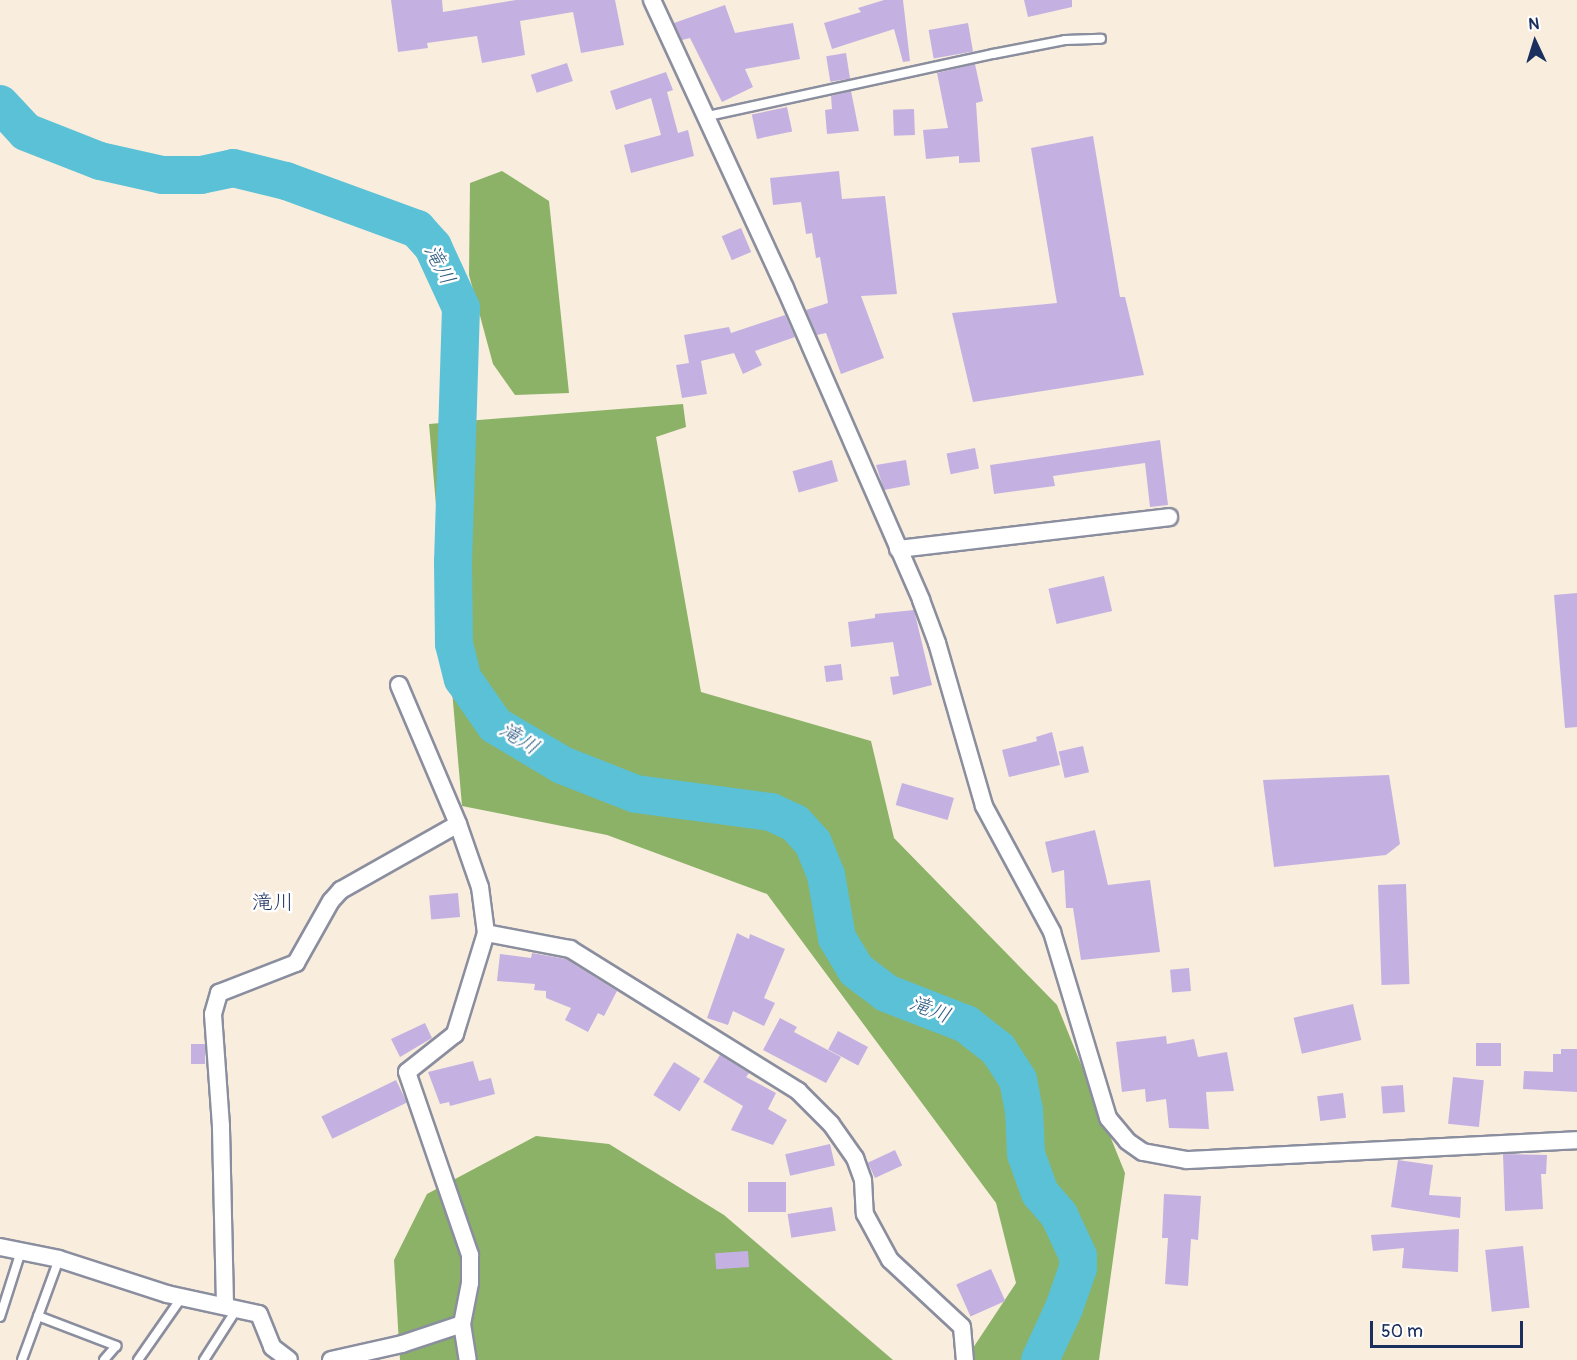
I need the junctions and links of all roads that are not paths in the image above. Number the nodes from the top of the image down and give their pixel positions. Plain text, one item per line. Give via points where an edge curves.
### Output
1 (652, 0) edge
2 (1101, 39) dead end
3 (708, 116) junction
4 (1169, 516) dead end
5 (898, 549) junction
6 (399, 685) dead end
7 (458, 824) junction
8 (486, 933) junction
9 (1577, 1140) edge
10 (0, 1247) edge
11 (21, 1251) junction
12 (59, 1259) junction
13 (182, 1297) junction
14 (232, 1306) junction
15 (38, 1316) junction
16 (0, 1317) edge
17 (462, 1324) junction
18 (22, 1360) edge
19 (104, 1360) edge
20 (138, 1360) edge
21 (204, 1360) edge
22 (289, 1360) edge
23 (331, 1360) edge
24 (468, 1360) edge
25 (965, 1360) edge

1 - 3 street
2 - 3 lane via 1065,40 993,54
3 - 5 street
4 - 5 street
5 - 9 street via 937,643 984,806 1052,932 1108,1118 1127,1141 1143,1152 1187,1160
6 - 7 street
7 - 8 street via 480,887
7 - 14 street via 341,890 296,963 219,993 213,1014
8 - 17 street via 455,1034 407,1072 470,1255 471,1283
8 - 25 street via 570,949 798,1091 831,1124 855,1158 863,1180 865,1214 890,1260 962,1327
10 - 11 street
11 - 12 street
11 - 16 lane
12 - 13 street
12 - 15 lane
13 - 14 street
13 - 20 lane
14 - 21 lane
14 - 22 street via 259,1314 272,1347
15 - 18 lane
15 - 19 lane via 116,1346
17 - 23 street via 402,1344
17 - 24 street

